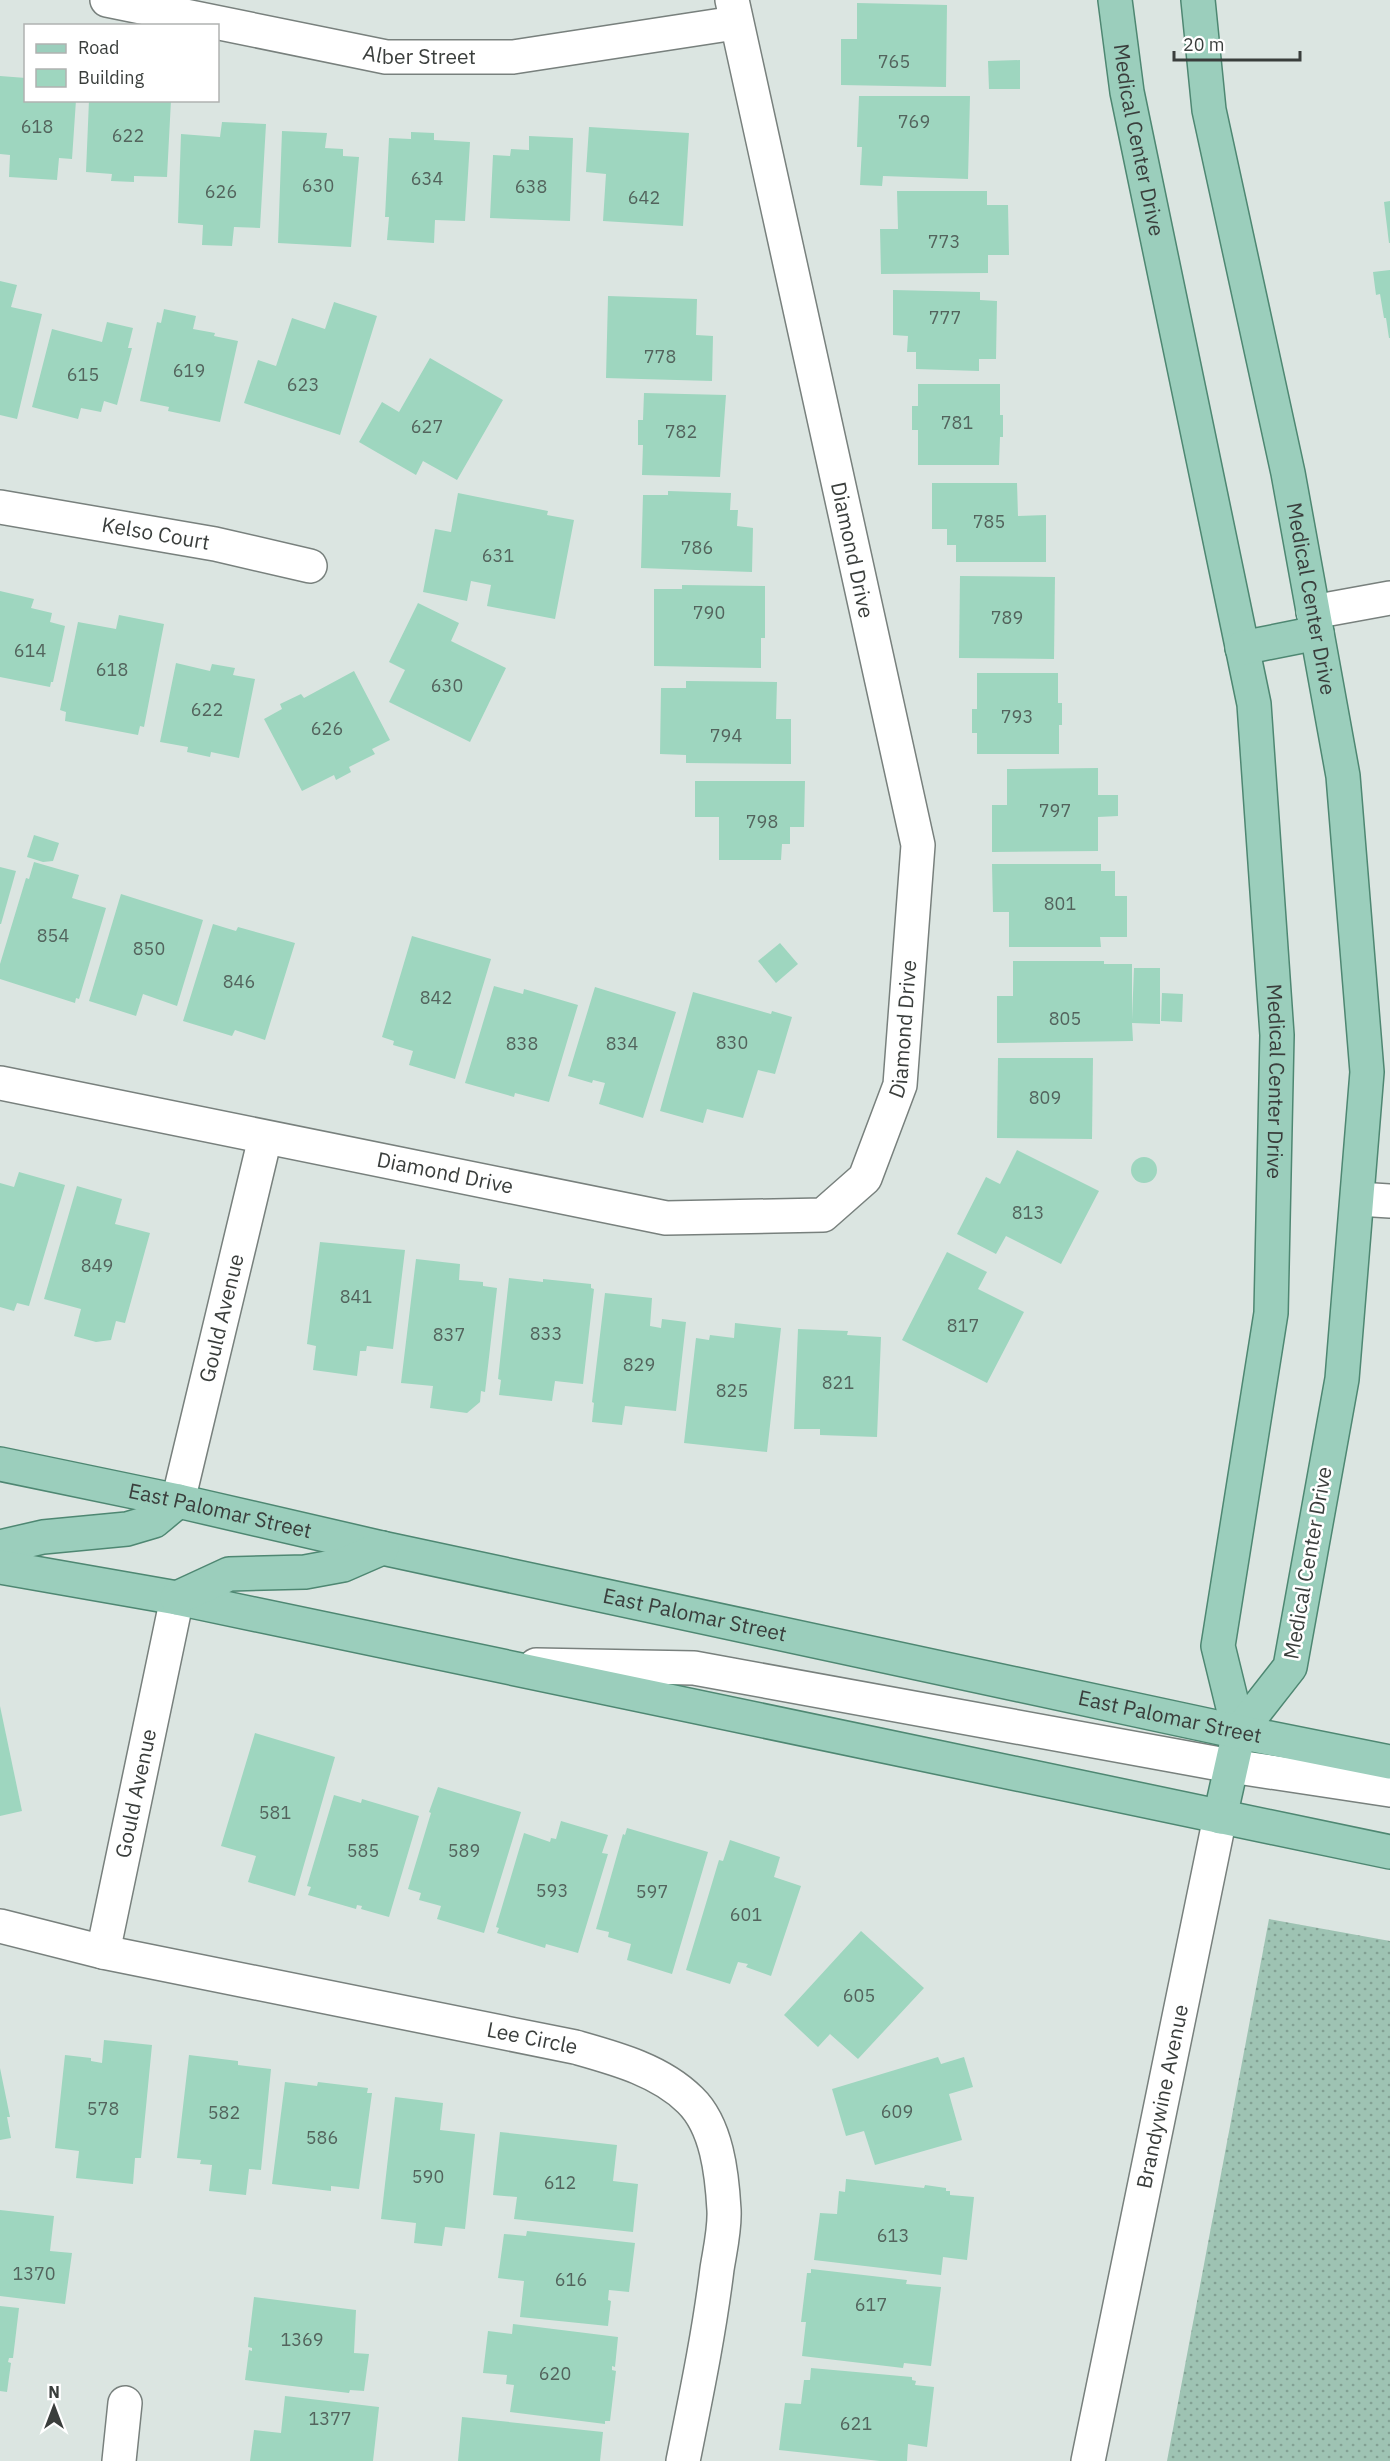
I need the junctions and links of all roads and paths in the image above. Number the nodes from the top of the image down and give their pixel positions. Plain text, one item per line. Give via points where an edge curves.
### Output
1 (107, 0) edge
2 (1115, 0) edge
3 (1198, 0) edge
4 (734, 11) edge
5 (0, 507) edge
6 (310, 566) dead end
7 (1390, 598) edge
8 (1315, 622) junction
9 (1242, 648) junction
10 (0, 1083) edge
11 (265, 1138) junction
12 (1358, 1199) junction
13 (1390, 1201) edge
14 (0, 1464) edge
15 (178, 1501) junction
16 (0, 1547) edge
17 (382, 1548) junction
18 (0, 1568) edge
19 (177, 1598) junction
20 (491, 1664) junction
21 (1239, 1732) junction
22 (1230, 1766) junction
23 (1388, 1781) edge
24 (1221, 1817) junction
25 (1390, 1852) edge
26 (0, 1926) edge
27 (103, 1952) junction
28 (125, 2403) dead end
29 (119, 2461) edge
30 (683, 2461) edge
31 (1088, 2461) edge

1 - 4 street, Alber Street via 386,57 513,57
2 - 9 main road, Medical Center Drive via 1127,92
3 - 8 main road, Medical Center Drive via 1209,110 1288,473
4 - 11 street, Diamond Drive via 918,845 900,1085 865,1178 823,1215 666,1218
5 - 6 street, Kelso Court via 214,544
7 - 8 street
8 - 9 main road
8 - 12 main road, Medical Center Drive via 1343,776 1367,1072
9 - 21 main road, Medical Center Drive via 1254,704 1276,1035 1271,1313 1218,1646
10 - 11 street, Diamond Drive
11 - 15 street, Gould Avenue
12 - 13 street
12 - 21 main road, Medical Center Drive via 1341,1379 1290,1667
14 - 15 main road, East Palomar Street
15 - 16 main road via 154,1521 127,1529 43,1537
15 - 17 main road, East Palomar Street
17 - 19 main road via 343,1566 305,1572 229,1574
17 - 21 main road, East Palomar Street
18 - 19 main road
19 - 20 main road
19 - 27 street, Gould Avenue
20 - 22 street via 694,1668
20 - 24 main road
21 - 22 main road, Brandywine Avenue
21 - 23 main road, East Palomar Street
22 - 23 street
22 - 24 main road, Brandywine Avenue
24 - 25 main road
24 - 31 street, Brandywine Avenue
26 - 27 street, Lee Circle
27 - 30 street, Lee Circle via 575,2047 614,2058 667,2082 691,2100 710,2130 725,2212 709,2338
28 - 29 street

